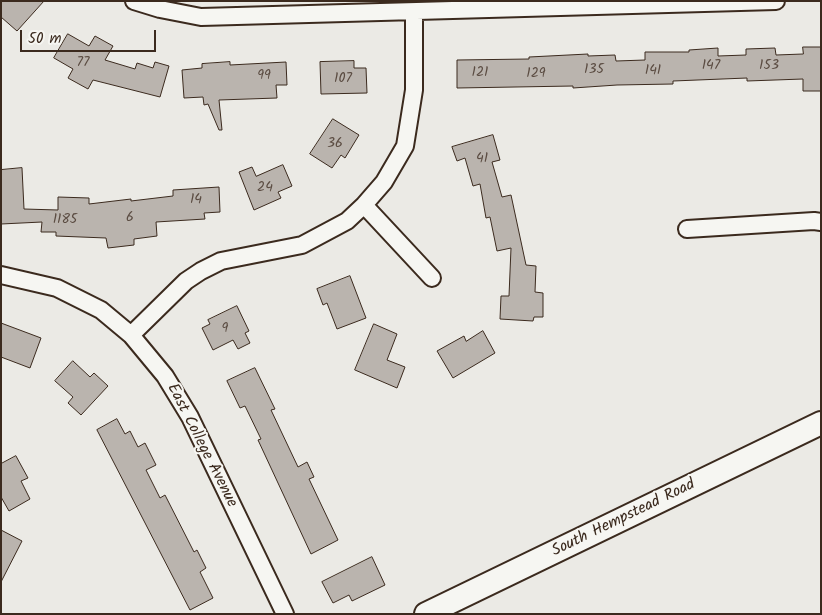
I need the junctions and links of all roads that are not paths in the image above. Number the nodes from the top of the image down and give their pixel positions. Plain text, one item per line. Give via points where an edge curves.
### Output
1 (134, 1) edge
2 (776, 1) edge
3 (414, 12) junction
4 (364, 205) junction
5 (821, 222) edge
6 (687, 229) dead end
7 (1, 275) edge
8 (432, 278) dead end
9 (131, 335) junction
10 (821, 423) edge
11 (284, 614) edge
12 (426, 614) edge

1 - 3 street via 201,17
2 - 3 street
3 - 4 street via 414,90 406,146 384,182
4 - 8 street
4 - 9 street via 347,221 302,245 221,261 201,271
5 - 6 street
7 - 9 street, East College Avenue via 57,288 101,310
9 - 11 street, East College Avenue via 165,376 190,417
10 - 12 street, South Hempstead Road

